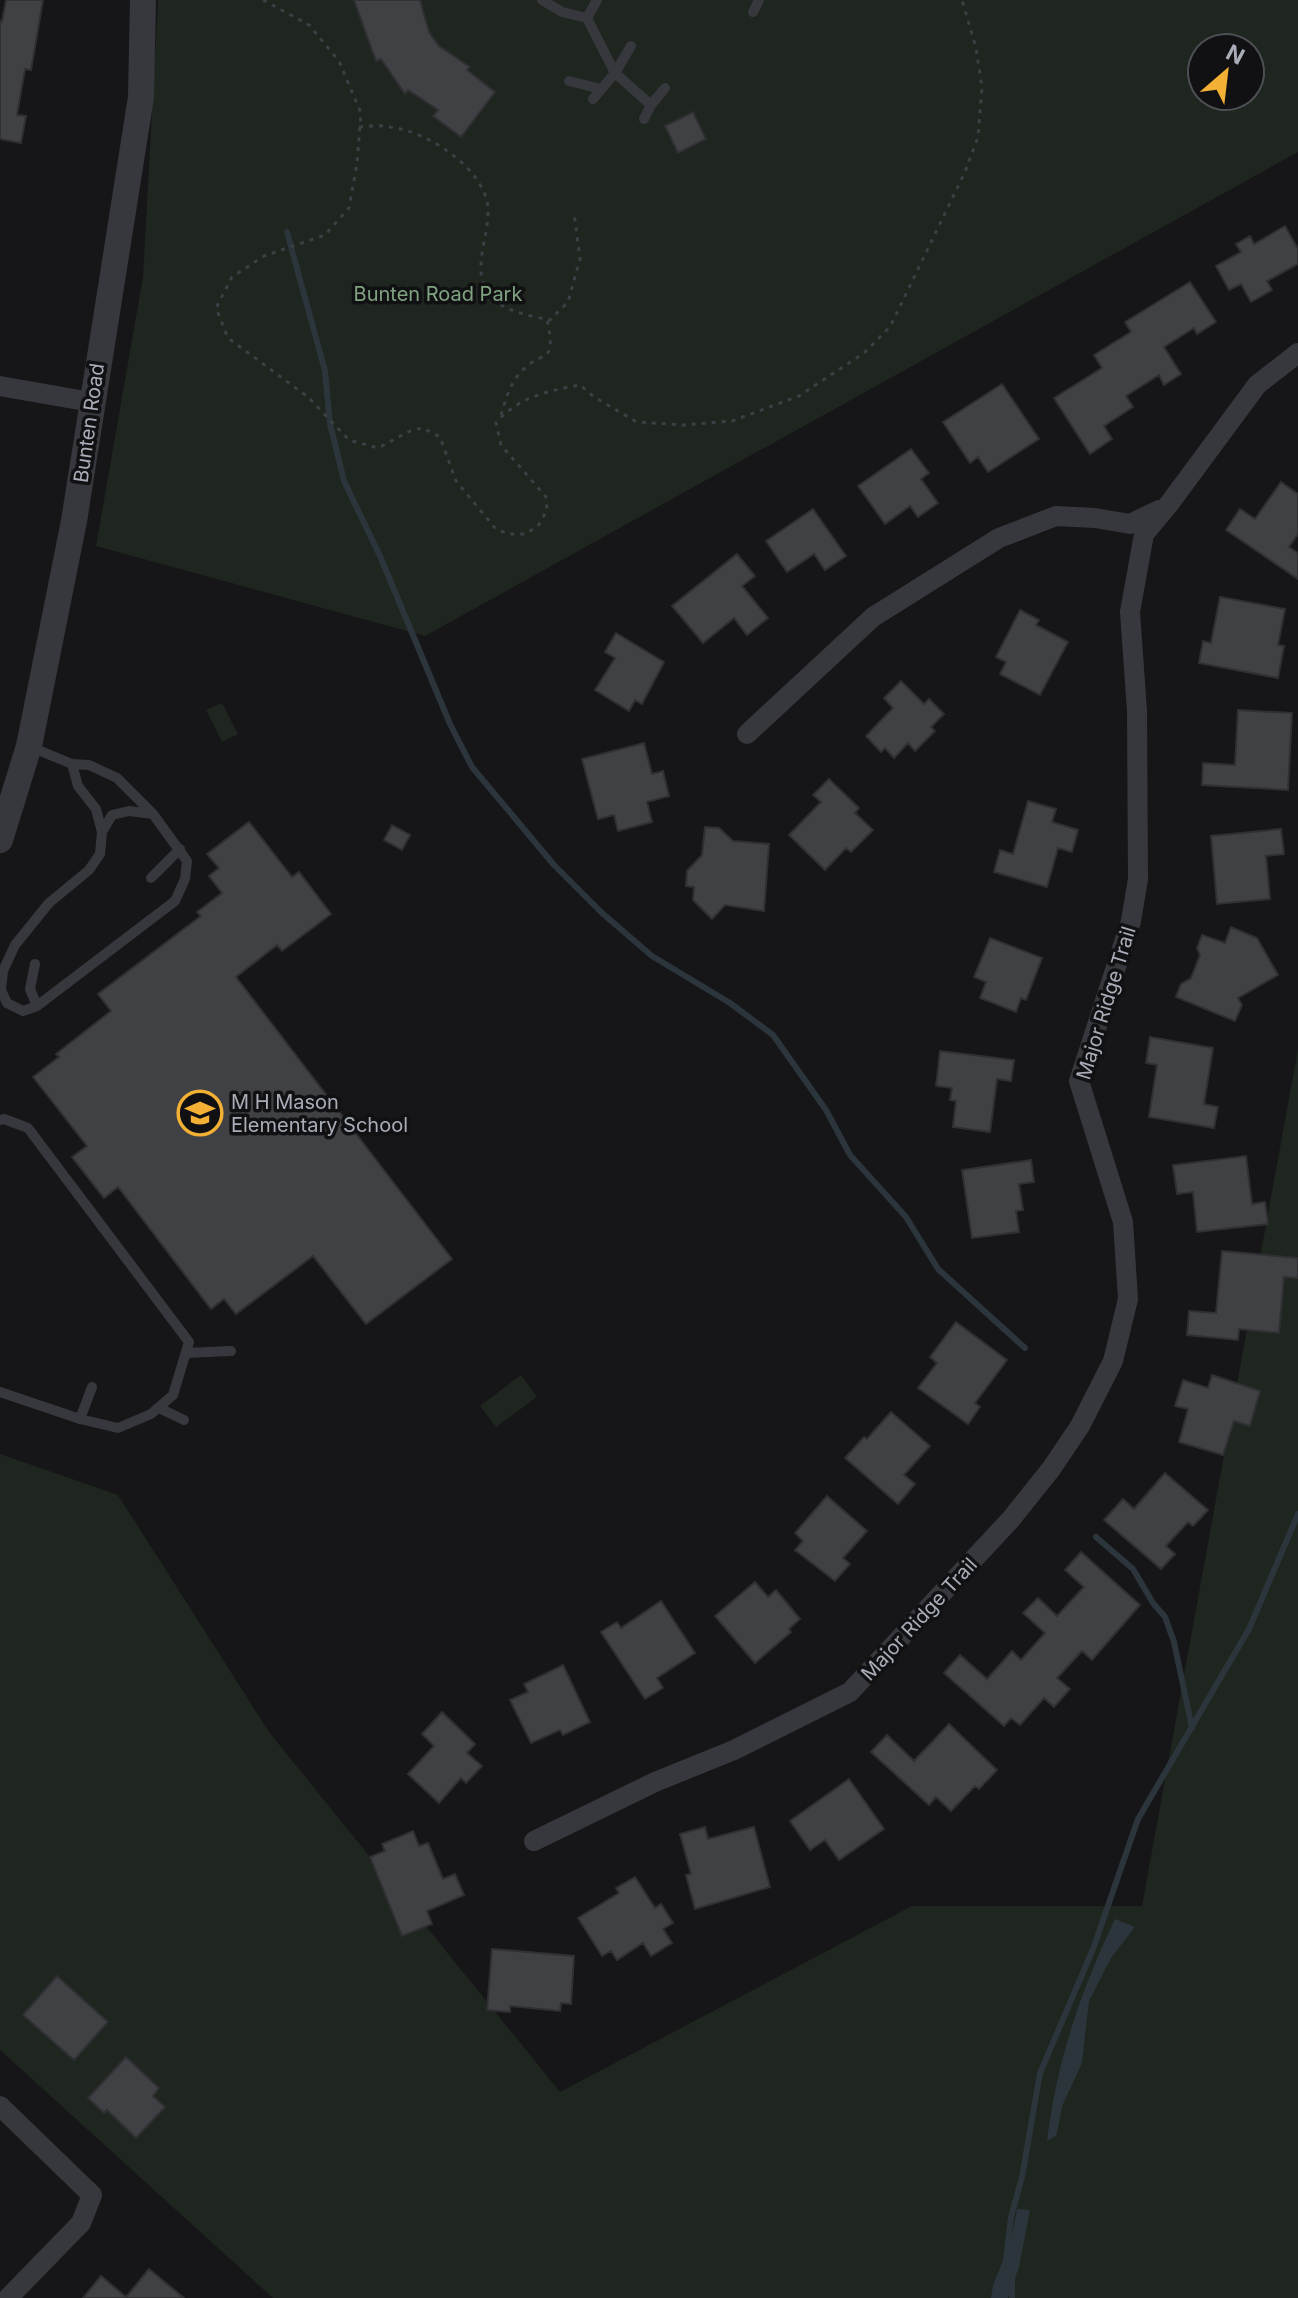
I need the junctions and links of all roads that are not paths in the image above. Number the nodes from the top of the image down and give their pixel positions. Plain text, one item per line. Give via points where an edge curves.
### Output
1 (143, 0) edge
2 (542, 0) edge
3 (597, 0) edge
4 (759, 0) edge
5 (753, 12) dead end
6 (587, 18) junction
7 (631, 46) dead end
8 (615, 73) junction
9 (569, 81) dead end
10 (665, 88) dead end
11 (601, 89) junction
12 (593, 99) dead end
13 (651, 105) junction
14 (644, 119) dead end
15 (1298, 353) edge
16 (0, 386) edge
17 (91, 402) junction
18 (1169, 504) junction
19 (747, 734) dead end
20 (29, 746) junction
21 (72, 764) junction
22 (153, 814) junction
23 (102, 832) junction
24 (0, 840) edge
25 (180, 849) junction
26 (151, 878) dead end
27 (35, 964) dead end
28 (37, 1006) junction
29 (0, 1120) edge
30 (231, 1351) dead end
31 (186, 1353) junction
32 (92, 1387) dead end
33 (0, 1392) edge
34 (159, 1408) junction
35 (80, 1419) junction
36 (184, 1420) dead end
37 (534, 1841) dead end
38 (0, 2106) edge
39 (8, 2298) edge

1 - 17 street, Bunten Road via 141,97
2 - 6 lane
3 - 6 lane
4 - 5 lane
6 - 8 lane
7 - 8 lane
8 - 11 lane
8 - 13 lane
9 - 11 lane
10 - 13 lane
11 - 12 lane
13 - 14 lane
15 - 18 street, Major Ridge Trail via 1257,385
16 - 17 street
17 - 20 street, Bunten Road via 74,521
18 - 19 street via 1130,524 1056,516 999,538 873,617
18 - 37 street, Major Ridge Trail via 1144,534 1130,612 1137,711 1134,907 1079,1081 1123,1222 1128,1299 1113,1361 1051,1469 850,1692
20 - 21 lane
20 - 24 street, Bunten Road
21 - 22 lane via 89,765 117,778
21 - 23 lane
22 - 23 lane via 112,815
22 - 25 lane
23 - 28 lane via 95,862 32,923 3,971 1,990 7,1003 23,1011
25 - 26 lane
25 - 28 lane via 187,861 175,901
27 - 28 lane via 30,989
29 - 31 lane via 28,1128 189,1342
30 - 31 lane
31 - 34 lane via 173,1395
32 - 35 lane
33 - 35 lane
34 - 35 lane via 118,1428
34 - 36 lane
38 - 39 street via 92,2195 81,2223

